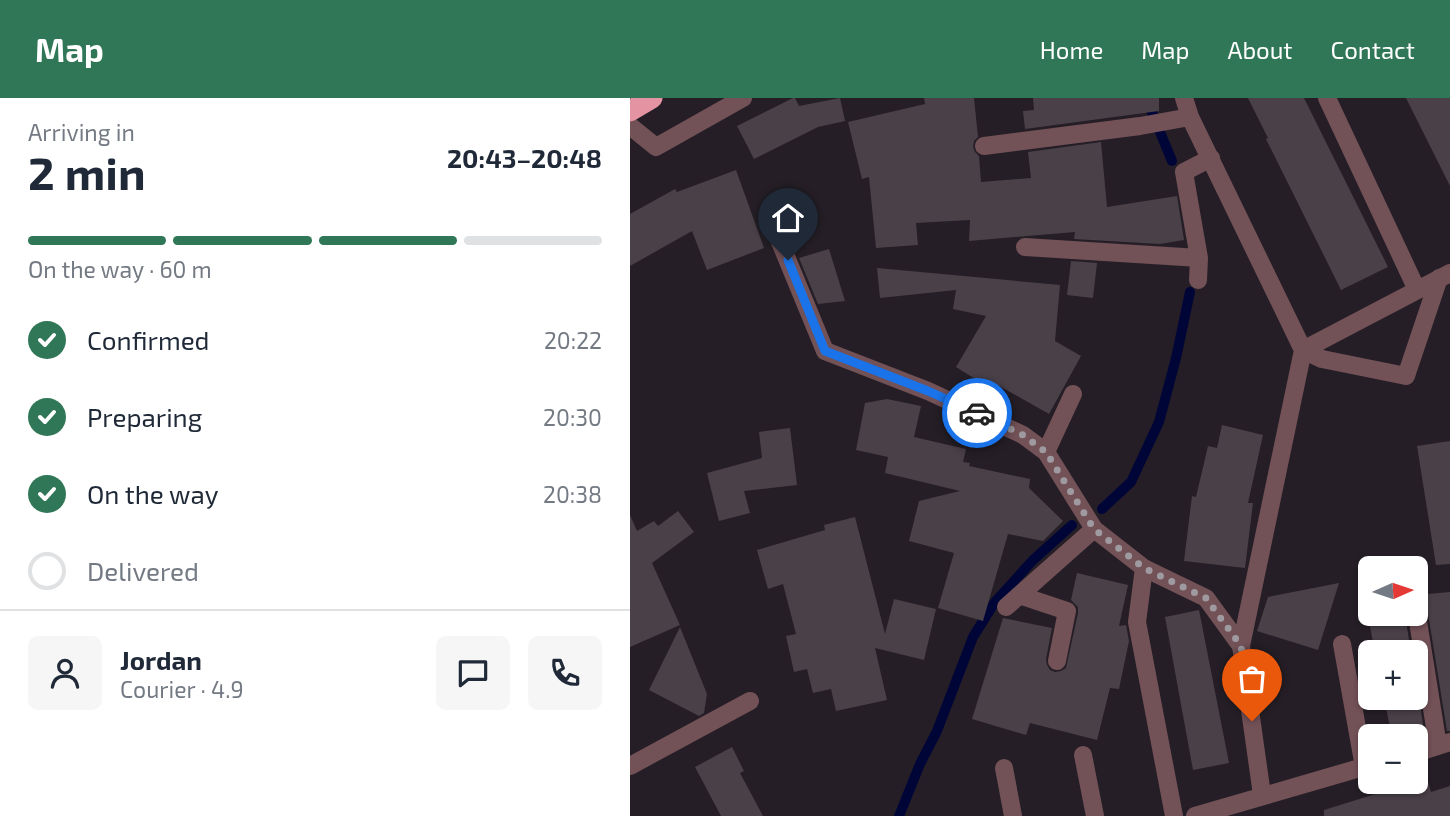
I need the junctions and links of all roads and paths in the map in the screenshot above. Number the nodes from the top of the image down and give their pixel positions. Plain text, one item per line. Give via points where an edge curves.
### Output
1 (652, 98) edge
2 (743, 98) edge
3 (1184, 98) edge
4 (1327, 98) edge
5 (630, 111) edge
6 (1191, 117) junction
7 (630, 126) edge
8 (984, 146) dead end
9 (1210, 158) junction
10 (778, 237) dead end
11 (1025, 247) dead end
12 (1199, 258) junction
13 (1444, 276) edge
14 (1198, 280) dead end
15 (1416, 290) junction
16 (1303, 350) junction
17 (1073, 394) dead end
18 (1046, 452) junction
19 (1094, 529) junction
20 (1144, 568) junction
21 (1420, 626) edge
22 (1342, 644) dead end
23 (1241, 646) junction
24 (1057, 661) dead end
25 (750, 701) dead end
26 (1358, 724) edge
27 (1444, 744) edge
28 (1083, 755) dead end
29 (630, 766) edge
30 (1004, 768) dead end
31 (1358, 768) edge
32 (1262, 795) junction
33 (1013, 816) edge
34 (1095, 816) edge
35 (1174, 816) edge
36 (1195, 816) edge

1 - 5 highway
2 - 7 street via 656,147
3 - 6 street
4 - 15 street
6 - 8 street
6 - 9 street
9 - 12 street via 1184,172
9 - 16 street
10 - 18 street via 825,351 964,407 1023,435
11 - 12 street
12 - 14 street
13 - 15 street
13 - 16 street via 1406,376 1322,359
15 - 16 street
16 - 23 street
17 - 18 street
18 - 19 street
19 - 20 street
19 - 24 street via 1013,601 1067,611
20 - 23 street via 1206,598
20 - 35 street via 1138,622
21 - 27 street
22 - 26 street
23 - 32 street
25 - 29 street
28 - 34 street
30 - 33 street
31 - 32 street
32 - 36 street

